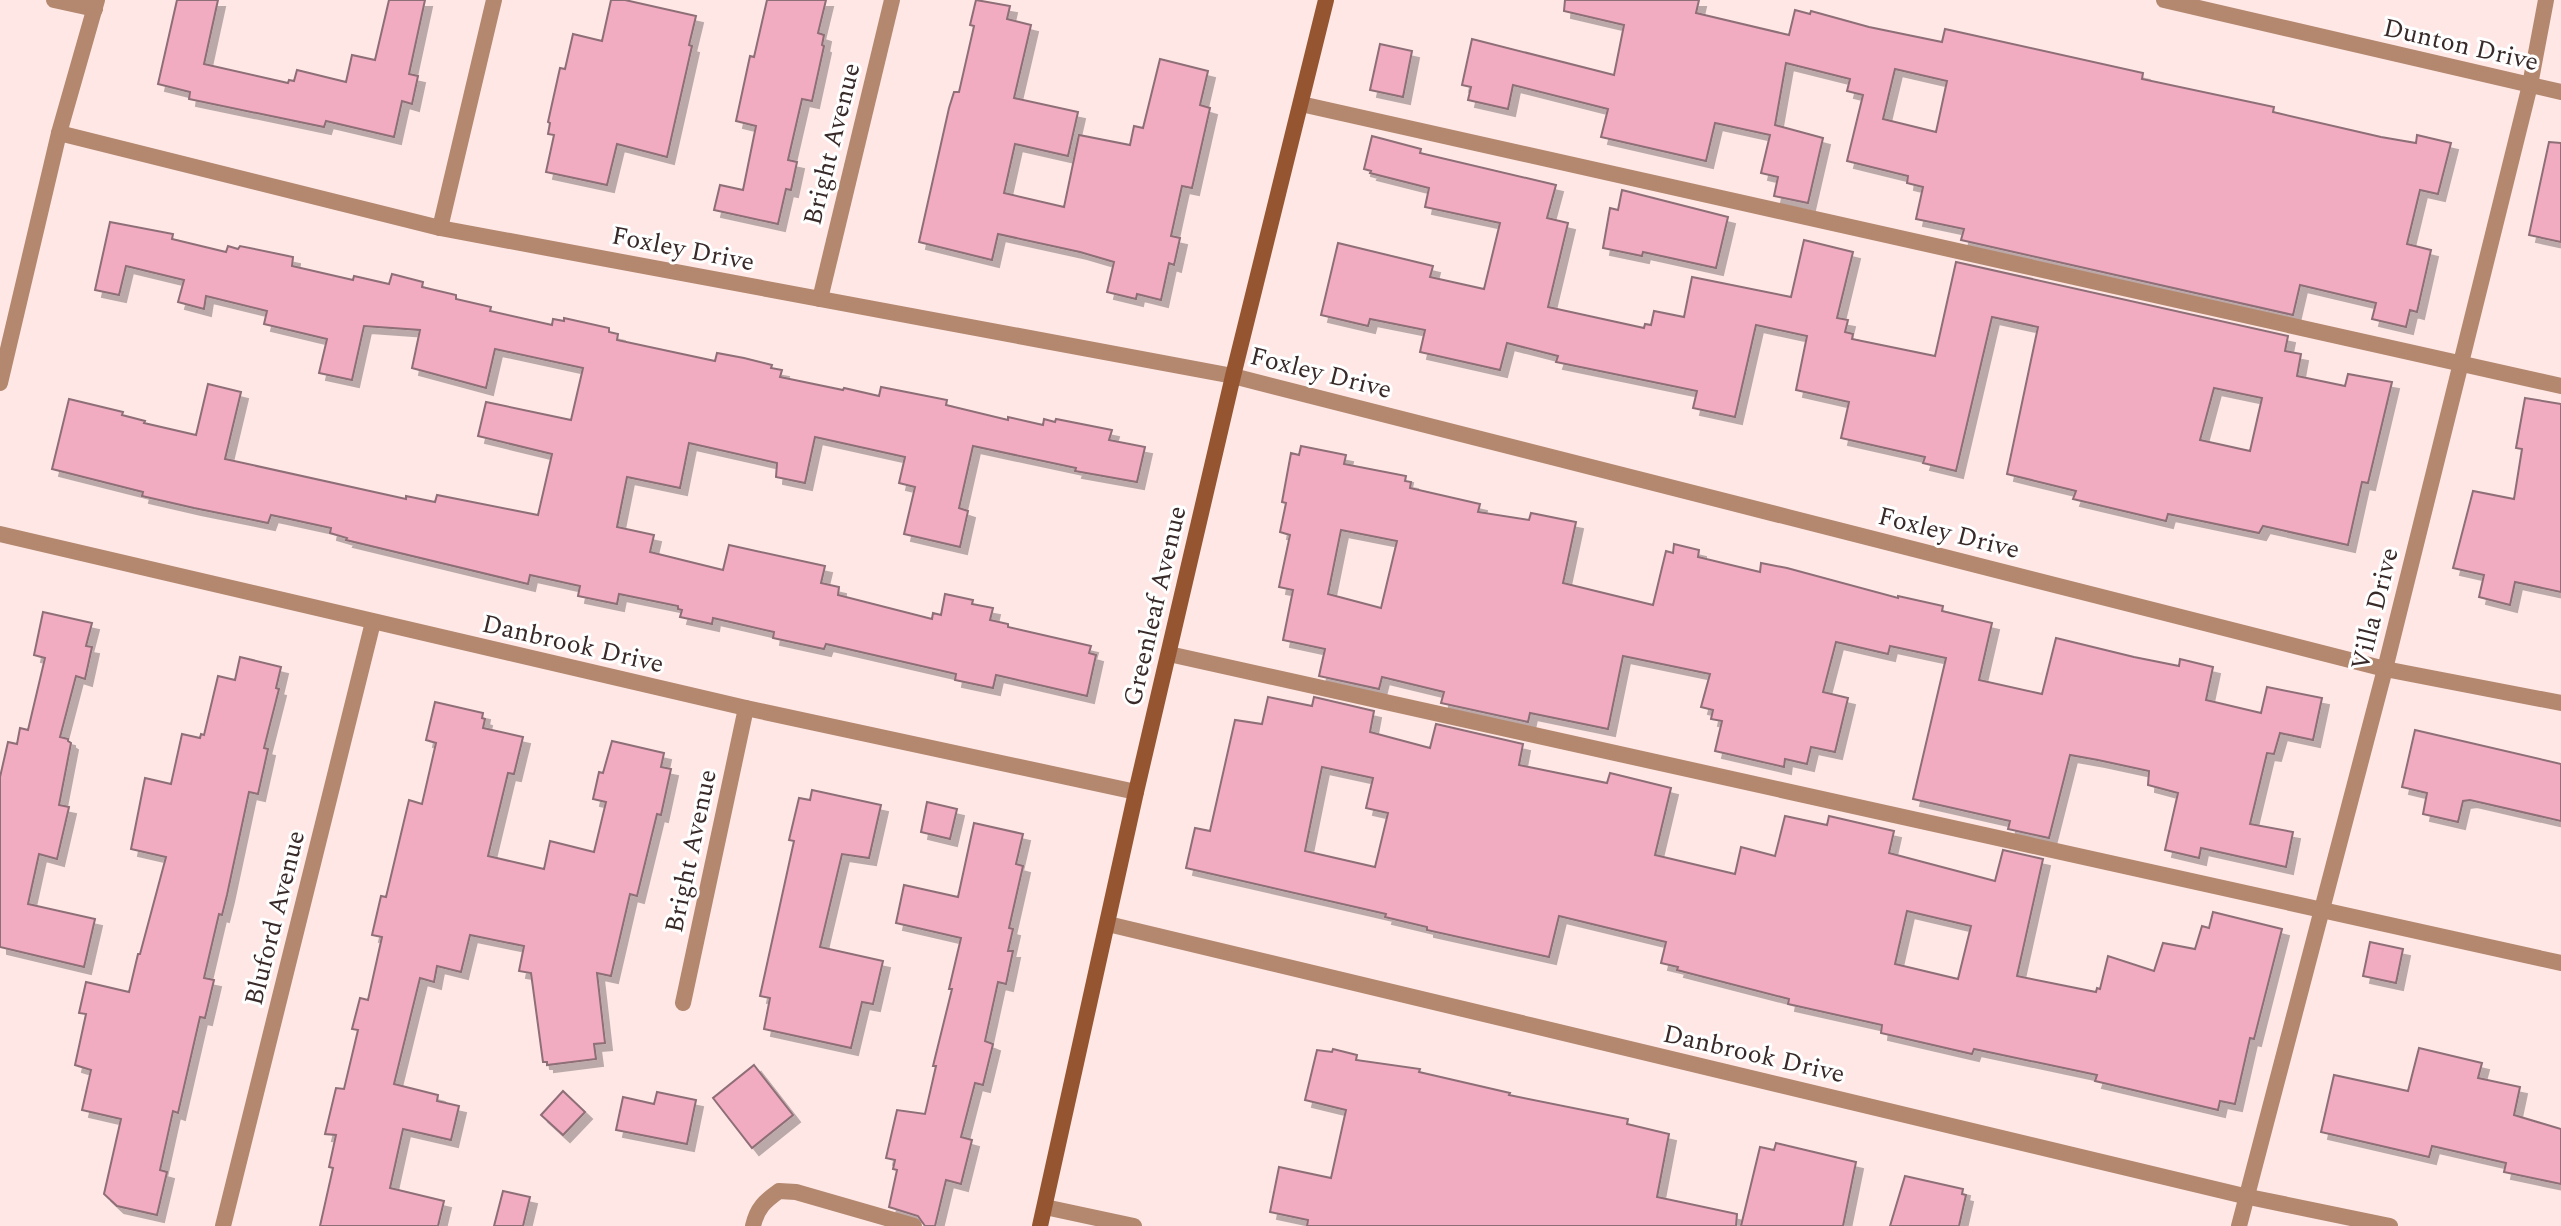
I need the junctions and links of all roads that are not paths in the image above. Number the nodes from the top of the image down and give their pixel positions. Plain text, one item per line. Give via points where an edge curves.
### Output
1 (54, 0) edge
2 (494, 0) edge
3 (892, 0) edge
4 (1326, 0) edge
5 (2546, 0) edge
6 (2171, 1) edge
7 (96, 5) edge
8 (2530, 85) junction
9 (2561, 92) edge
10 (1301, 104) junction
11 (59, 133) junction
12 (440, 228) junction
13 (820, 299) junction
14 (2461, 363) junction
15 (1233, 376) junction
16 (0, 378) edge
17 (2561, 386) edge
18 (0, 534) edge
19 (373, 622) junction
20 (1169, 654) junction
21 (2385, 669) junction
22 (2561, 703) edge
23 (746, 708) junction
24 (1136, 792) junction
25 (2321, 910) junction
26 (1108, 924) junction
27 (2561, 963) edge
28 (683, 1003) dead end
29 (2244, 1196) junction
30 (1045, 1207) junction
31 (223, 1226) edge
32 (753, 1226) edge
33 (914, 1226) edge
34 (1040, 1226) edge
35 (1134, 1226) edge
36 (2239, 1226) edge
37 (2390, 1226) edge

1 - 7 street
2 - 12 street
3 - 13 street, Bright Avenue
4 - 10 street, Greenleaf Avenue
5 - 8 street, Villa Drive
6 - 8 street, Dunton Drive
7 - 11 street
8 - 9 street, Dunton Drive
8 - 14 street, Villa Drive
10 - 14 street
10 - 15 street, Greenleaf Avenue
11 - 12 street, Foxley Drive
11 - 16 street
12 - 13 street, Foxley Drive
13 - 15 street, Foxley Drive
14 - 17 street
14 - 21 street, Villa Drive
15 - 20 street, Greenleaf Avenue
15 - 21 street, Foxley Drive
18 - 19 street, Danbrook Drive
19 - 23 street, Danbrook Drive
19 - 31 street, Bluford Avenue
20 - 24 street, Greenleaf Avenue
20 - 25 street
21 - 22 street, Foxley Drive
21 - 25 street, Villa Drive
23 - 24 street, Danbrook Drive
23 - 28 street, Bright Avenue
24 - 26 street, Greenleaf Avenue
25 - 27 street
25 - 29 street, Villa Drive
26 - 29 street, Danbrook Drive
26 - 30 street, Greenleaf Avenue
29 - 36 street, Villa Drive
29 - 37 street, Danbrook Drive
30 - 34 street, Greenleaf Avenue
30 - 35 street
32 - 33 street via 763,1202 779,1191

